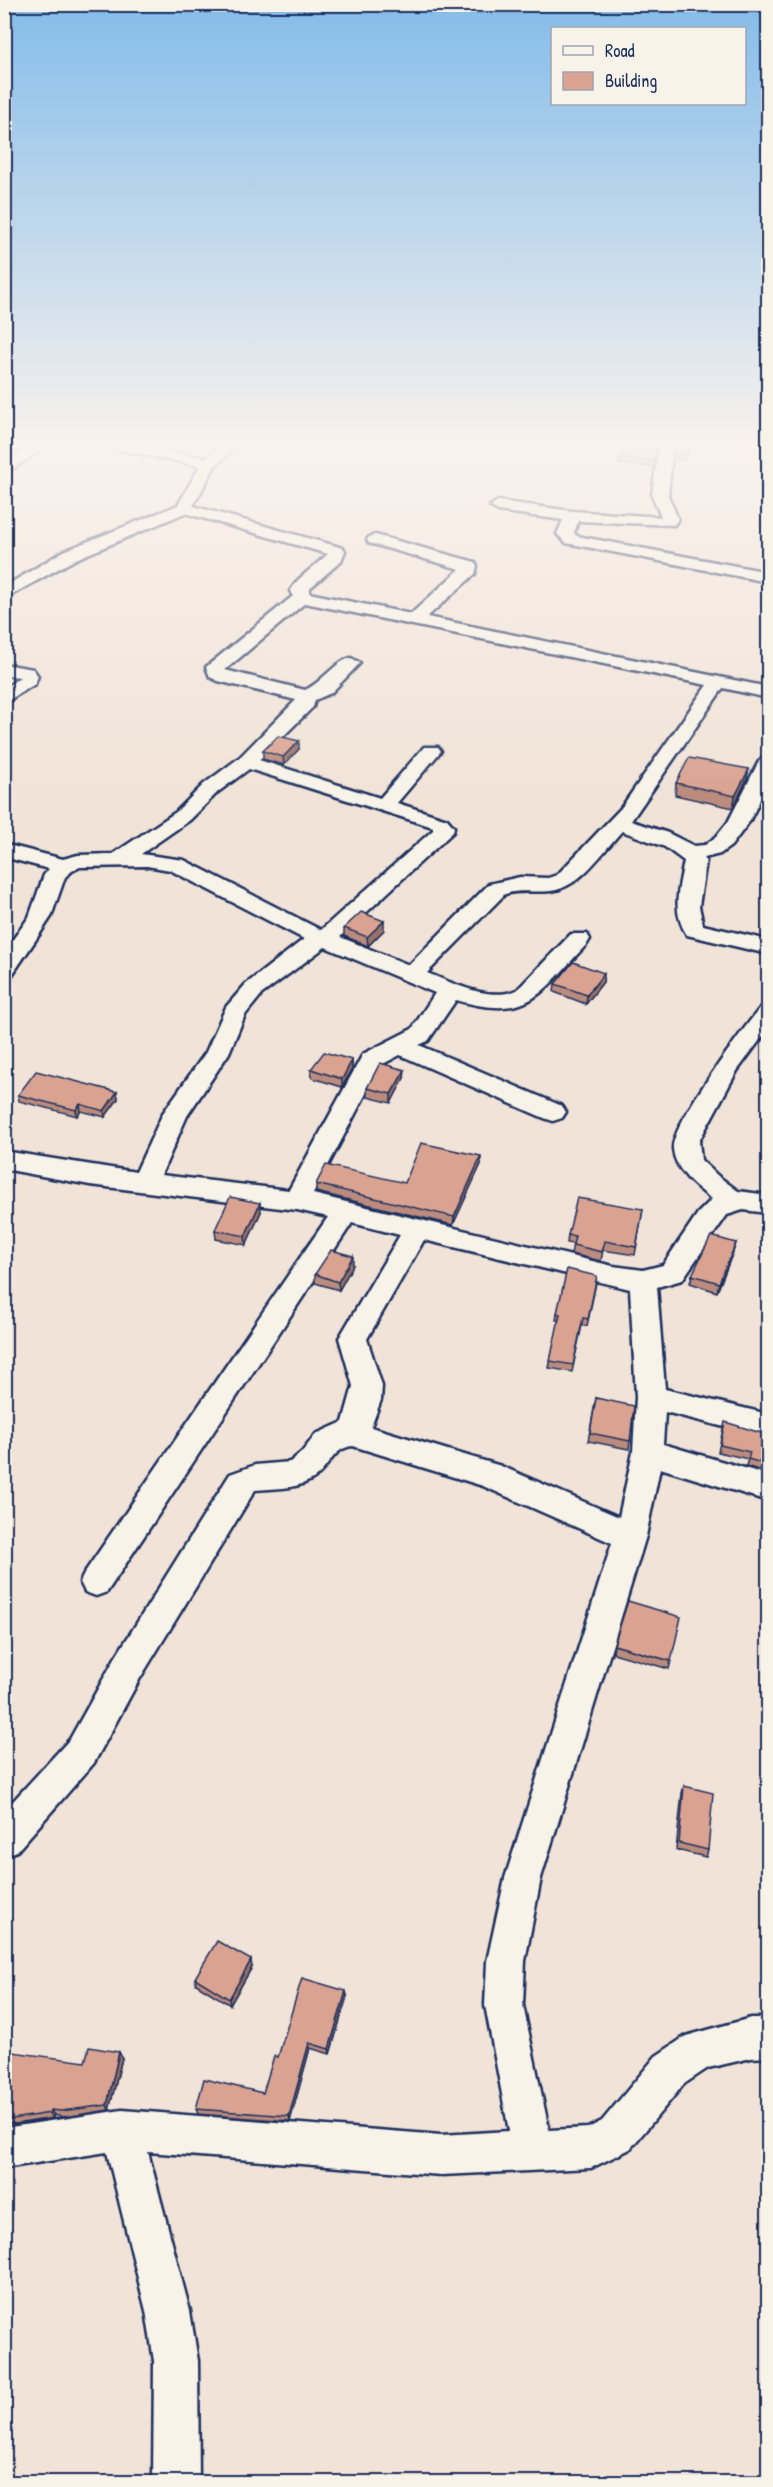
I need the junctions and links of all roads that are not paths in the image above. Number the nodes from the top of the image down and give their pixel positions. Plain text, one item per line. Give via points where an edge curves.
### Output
1 (60, 561) edge
2 (330, 561) edge
3 (451, 561) edge
4 (725, 561) edge
5 (768, 576) edge
6 (4, 594) edge
7 (302, 597) junction
8 (413, 621) junction
9 (351, 663) dead end
10 (4, 669) edge
11 (718, 682) junction
12 (768, 692) edge
13 (305, 697) junction
14 (4, 698) edge
15 (431, 751) dead end
16 (246, 762) junction
17 (768, 763) edge
18 (385, 805) junction
19 (618, 823) junction
20 (4, 850) edge
21 (692, 853) junction
22 (118, 860) junction
23 (64, 866) junction
24 (579, 939) dead end
25 (323, 940) junction
26 (768, 947) edge
27 (4, 970) edge
28 (413, 974) junction
29 (448, 990) junction
30 (768, 1013) edge
31 (402, 1047) junction
32 (553, 1112) dead end
33 (4, 1160) edge
34 (145, 1182) junction
35 (297, 1200) junction
36 (733, 1201) junction
37 (768, 1204) edge
38 (347, 1210) junction
39 (418, 1227) junction
40 (643, 1280) junction
41 (651, 1397) junction
42 (768, 1426) edge
43 (353, 1434) junction
44 (648, 1452) junction
45 (768, 1488) edge
46 (630, 1536) junction
47 (96, 1582) dead end
48 (4, 1838) edge
49 (768, 2038) edge
50 (122, 2130) junction
51 (4, 2148) edge
52 (533, 2151) junction
53 (176, 2482) edge

1 - 6 street
2 - 7 street via 304,584 299,591
3 - 8 street via 469,566 469,570
4 - 5 street
7 - 8 street
7 - 13 street via 215,667 216,673 225,677
8 - 11 street
9 - 13 street via 324,689
10 - 14 street via 29,676 28,681
11 - 12 street
11 - 19 street
13 - 16 street via 306,703
15 - 18 street
16 - 18 street
16 - 22 street via 211,788 174,824
17 - 21 street via 727,838 712,850
18 - 25 street via 440,824 443,832
19 - 21 street
19 - 28 street via 560,884 520,883 497,889
20 - 23 street
21 - 26 street via 695,861 687,914 695,930
22 - 23 street via 78,861
22 - 25 street via 147,860 185,869
23 - 27 street via 55,875 40,917
24 - 29 street via 515,1001
25 - 28 street
25 - 34 street via 312,944 254,990 234,1012 217,1053 176,1113
28 - 29 street
29 - 31 street via 420,1035
30 - 36 street via 727,1067 686,1141 684,1153 690,1166
31 - 32 street
31 - 35 street via 372,1060
33 - 34 street
34 - 35 street
35 - 38 street
36 - 37 street
36 - 40 street via 718,1208 672,1273
38 - 39 street
38 - 47 street
39 - 40 street
39 - 43 street via 353,1338 354,1354 367,1378 367,1395
40 - 41 street
41 - 42 street
41 - 44 street
43 - 46 street via 490,1475
43 - 48 street via 330,1437 302,1471 249,1478 241,1483 127,1669 82,1751
44 - 45 street
44 - 46 street
46 - 52 street via 524,1878 506,1961 504,2005
49 - 52 street via 700,2050 670,2070 616,2134 591,2148
50 - 51 street
50 - 52 street via 441,2155
50 - 53 street via 168,2311 176,2361

